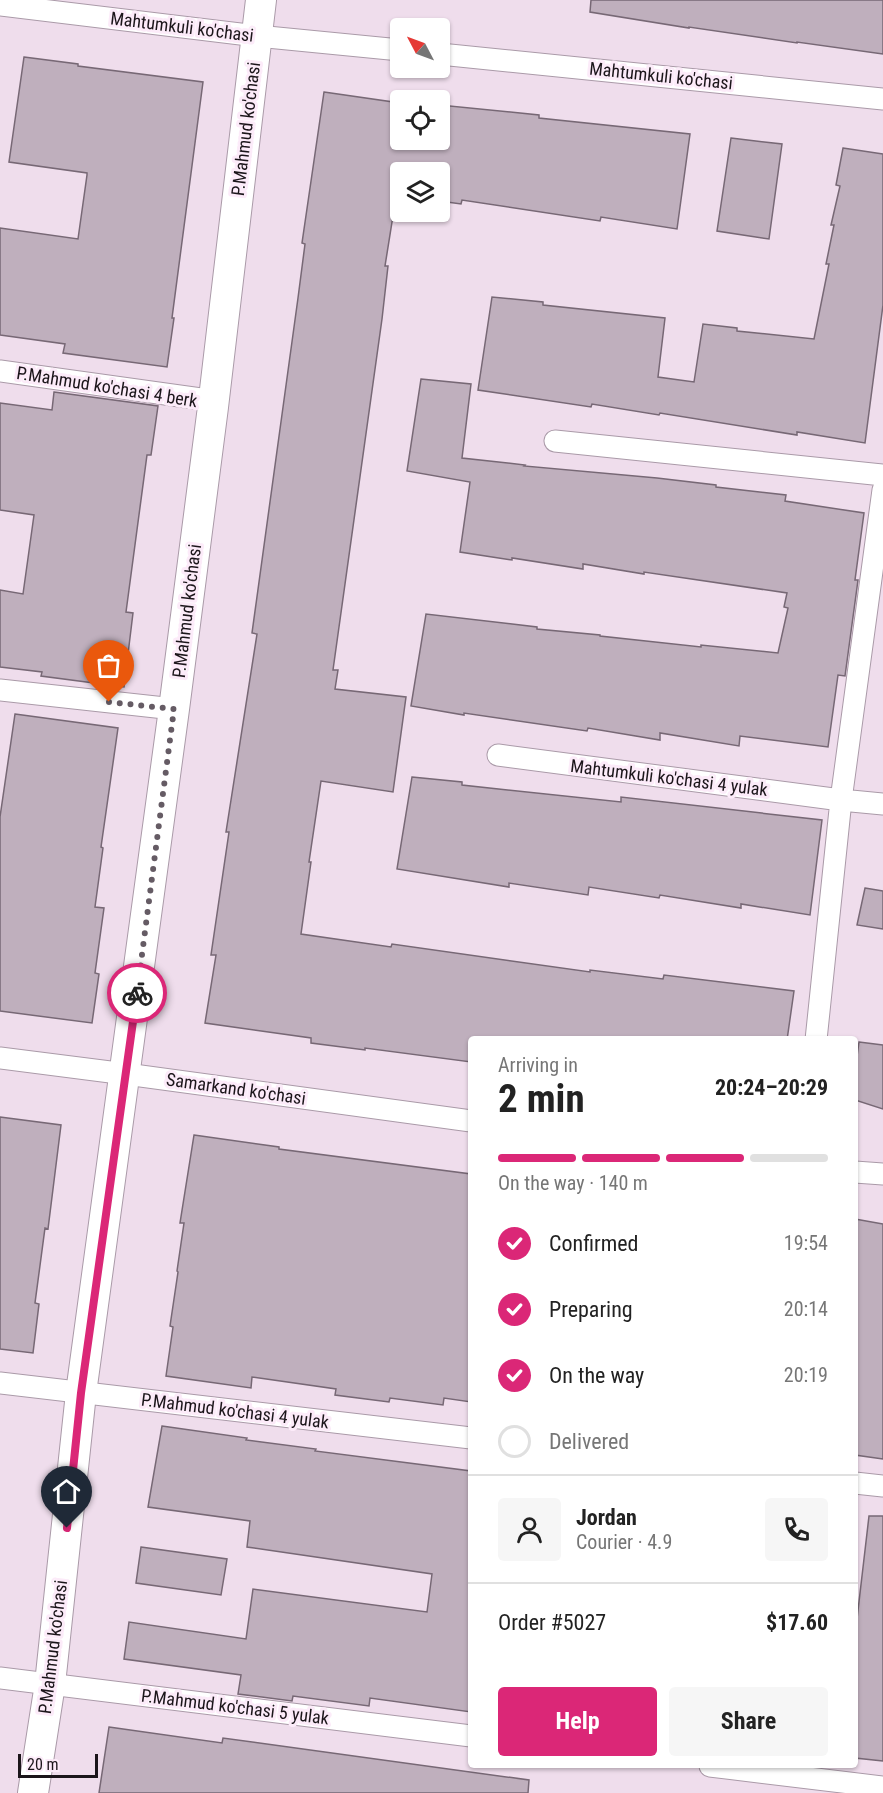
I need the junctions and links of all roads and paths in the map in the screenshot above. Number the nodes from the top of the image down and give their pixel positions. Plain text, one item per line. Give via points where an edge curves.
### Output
1 (261, 0) edge
2 (0, 5) edge
3 (256, 36) junction
4 (390, 49) edge
5 (450, 55) edge
6 (883, 99) edge
7 (0, 371) edge
8 (213, 407) junction
9 (555, 441) dead end
10 (883, 476) edge
11 (883, 490) edge
12 (0, 690) edge
13 (174, 709) junction
14 (498, 755) dead end
15 (841, 800) junction
16 (883, 804) edge
17 (816, 1036) edge
18 (0, 1058) edge
19 (126, 1074) junction
20 (468, 1121) edge
21 (858, 1172) edge
22 (883, 1174) edge
23 (0, 1383) edge
24 (81, 1393) junction
25 (468, 1438) edge
26 (858, 1483) edge
27 (883, 1486) edge
28 (0, 1678) edge
29 (50, 1684) junction
30 (468, 1736) edge
31 (726, 1768) edge
32 (883, 1787) edge
33 (33, 1793) edge

1 - 3 street, P.Mahmud ko'chasi
2 - 3 street, Mahtumkuli ko'chasi
3 - 4 street, Mahtumkuli ko'chasi
3 - 8 street, P.Mahmud ko'chasi
5 - 6 street, Mahtumkuli ko'chasi
7 - 8 street, P.Mahmud ko'chasi 4 berk via 201,399
8 - 13 street, P.Mahmud ko'chasi
9 - 10 street
11 - 15 street
12 - 13 street
13 - 19 street, P.Mahmud ko'chasi
14 - 15 street, Mahtumkuli ko'chasi 4 yulak
15 - 16 street, Mahtumkuli ko'chasi 4 yulak
15 - 17 street
18 - 19 street, Samarkand ko'chasi
19 - 20 street, Samarkand ko'chasi
19 - 24 street, P.Mahmud ko'chasi
21 - 22 street
23 - 24 street, P.Mahmud ko'chasi 4 yulak
24 - 25 street, P.Mahmud ko'chasi 4 yulak
24 - 29 street, P.Mahmud ko'chasi
26 - 27 street
28 - 29 street, P.Mahmud ko'chasi 5 yulak
29 - 30 street, P.Mahmud ko'chasi 5 yulak
29 - 33 street, P.Mahmud ko'chasi
31 - 32 street

